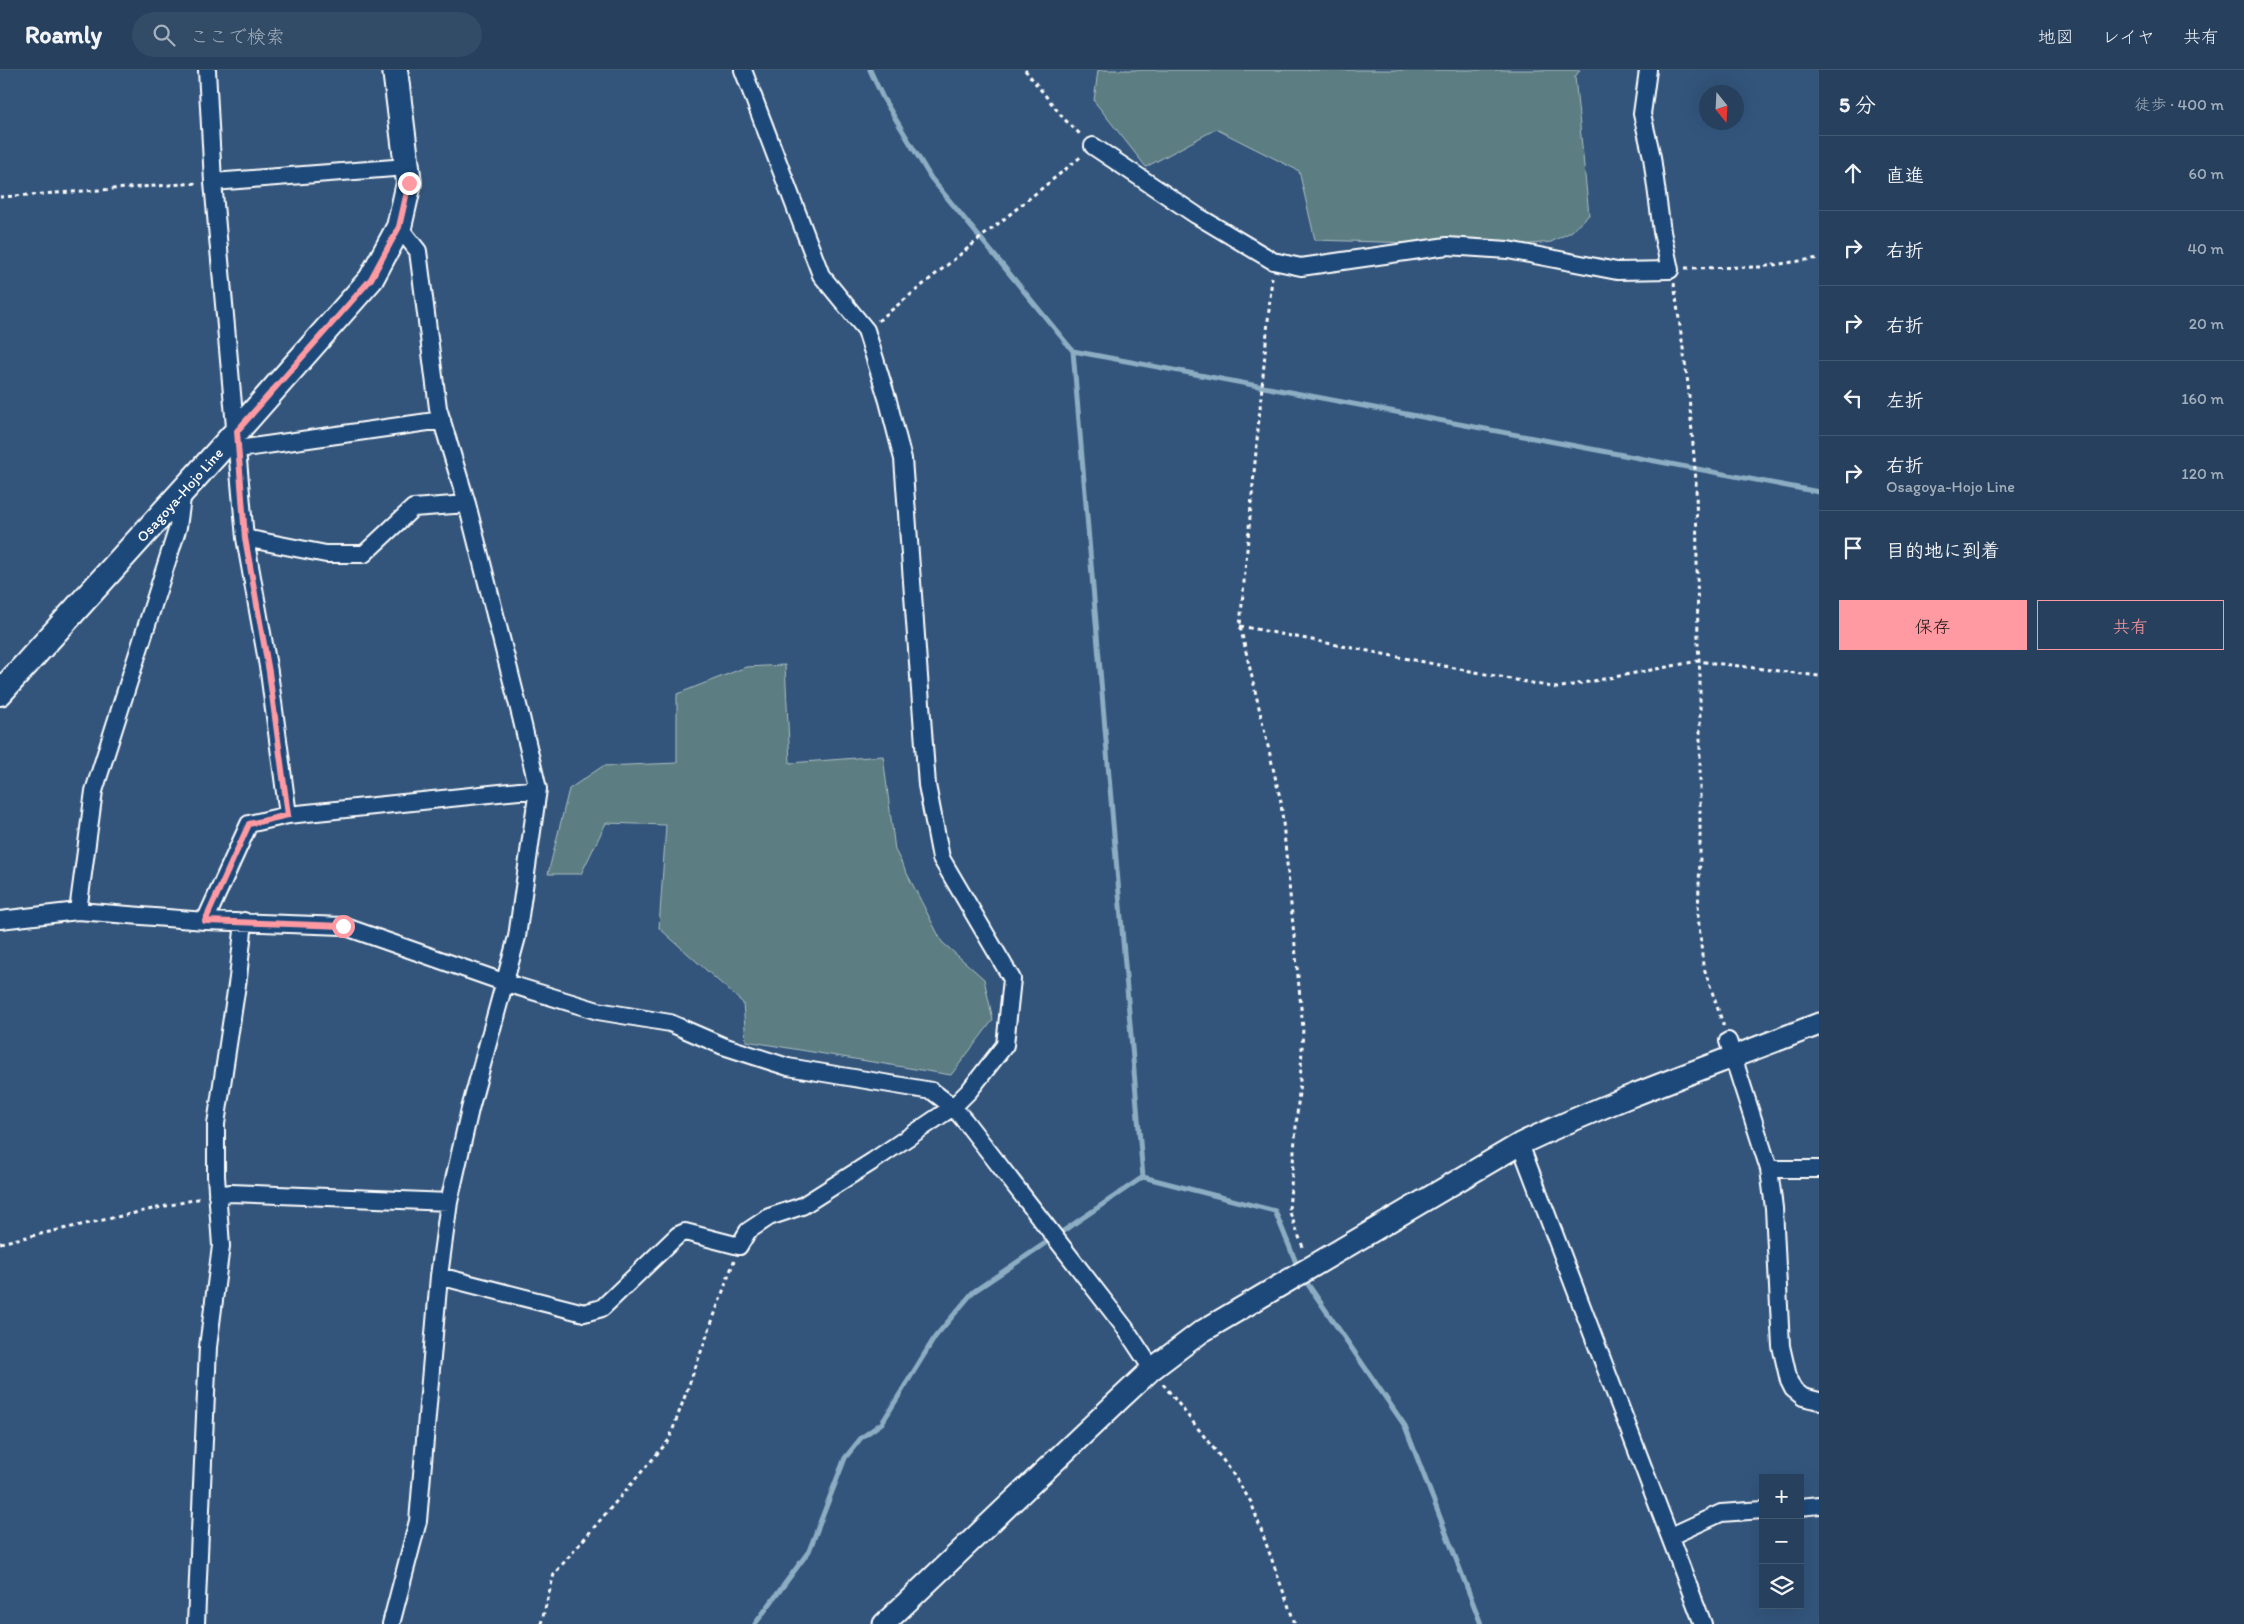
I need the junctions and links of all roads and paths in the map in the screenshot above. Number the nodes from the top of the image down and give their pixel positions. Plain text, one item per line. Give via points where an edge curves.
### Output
1 (207, 70) edge
2 (395, 70) edge
3 (743, 70) edge
4 (1025, 70) edge
5 (1648, 70) edge
6 (1093, 146) junction
7 (407, 167) junction
8 (213, 182) junction
9 (0, 197) edge
10 (399, 227) junction
11 (1819, 258) edge
12 (1273, 261) junction
13 (1670, 270) junction
14 (866, 330) junction
15 (442, 420) junction
16 (238, 440) junction
17 (183, 491) junction
18 (467, 504) junction
19 (245, 538) junction
20 (1240, 626) junction
21 (1698, 661) junction
22 (1819, 676) edge
23 (0, 693) edge
24 (538, 790) junction
25 (288, 815) junction
26 (78, 912) junction
27 (0, 920) edge
28 (205, 921) junction
29 (244, 921) junction
30 (503, 982) junction
31 (1819, 1024) edge
32 (1731, 1049) junction
33 (953, 1107) junction
34 (1520, 1144) junction
35 (1769, 1169) junction
36 (1819, 1169) edge
37 (217, 1194) junction
38 (449, 1202) junction
39 (0, 1243) edge
40 (739, 1246) junction
41 (1312, 1268) junction
42 (439, 1276) junction
43 (1152, 1369) junction
44 (1819, 1401) edge
45 (1819, 1505) edge
46 (1804, 1507) edge
47 (1759, 1510) edge
48 (1671, 1536) junction
49 (196, 1624) edge
50 (391, 1624) edge
51 (541, 1624) edge
52 (884, 1624) edge
53 (1295, 1624) edge
54 (1703, 1624) edge

1 - 8 street
2 - 7 main road, Osagoya-Hojo Line
3 - 14 street via 821,275
4 - 6 path via 1064,119
5 - 13 street via 1642,114
6 - 12 street via 1196,215
6 - 14 path
7 - 8 street
7 - 10 main road, Osagoya-Hojo Line via 409,183
8 - 9 path
8 - 16 street
10 - 15 street via 418,251
10 - 16 main road, Osagoya-Hojo Line via 371,279
11 - 13 path via 1761,267
12 - 13 street via 1301,268 1447,246 1508,250 1617,271
12 - 20 path
13 - 21 path via 1676,290 1688,384 1696,481
14 - 33 street via 903,459 927,785 941,858 1012,978 1005,1045 970,1091
15 - 16 street
15 - 18 street
16 - 17 main road, Osagoya-Hojo Line
16 - 19 street
17 - 23 main road, Osagoya-Hojo Line
17 - 26 street via 178,527 94,791
18 - 19 street via 414,508 364,554 326,554
18 - 24 street
19 - 25 street via 269,672
20 - 21 path via 1557,688
20 - 41 path via 1281,802 1303,1028 1289,1210
21 - 22 path
21 - 32 path via 1698,915 1703,965
24 - 25 street
24 - 30 street via 517,936
25 - 28 street via 249,824
26 - 27 street
26 - 28 street
28 - 29 street
29 - 30 street via 343,926
29 - 37 street via 216,1124
30 - 33 street via 598,1011 670,1023 723,1046 788,1068 932,1091
30 - 38 street
31 - 32 street
32 - 34 street
32 - 35 street
33 - 40 street via 802,1206 769,1216 748,1231
33 - 43 street via 1119,1320
34 - 41 street
34 - 48 street
35 - 36 street
35 - 44 street via 1781,1346 1793,1389
37 - 38 street
37 - 39 path
37 - 49 street via 221,1246 208,1346
38 - 42 street
40 - 42 street via 685,1232 678,1235 602,1308 584,1313
40 - 51 path via 670,1440 554,1574
41 - 43 street via 1201,1332
42 - 50 street via 418,1521
43 - 52 street
43 - 53 path via 1229,1468 1251,1502
45 - 46 street
47 - 48 street via 1721,1513
48 - 54 street

